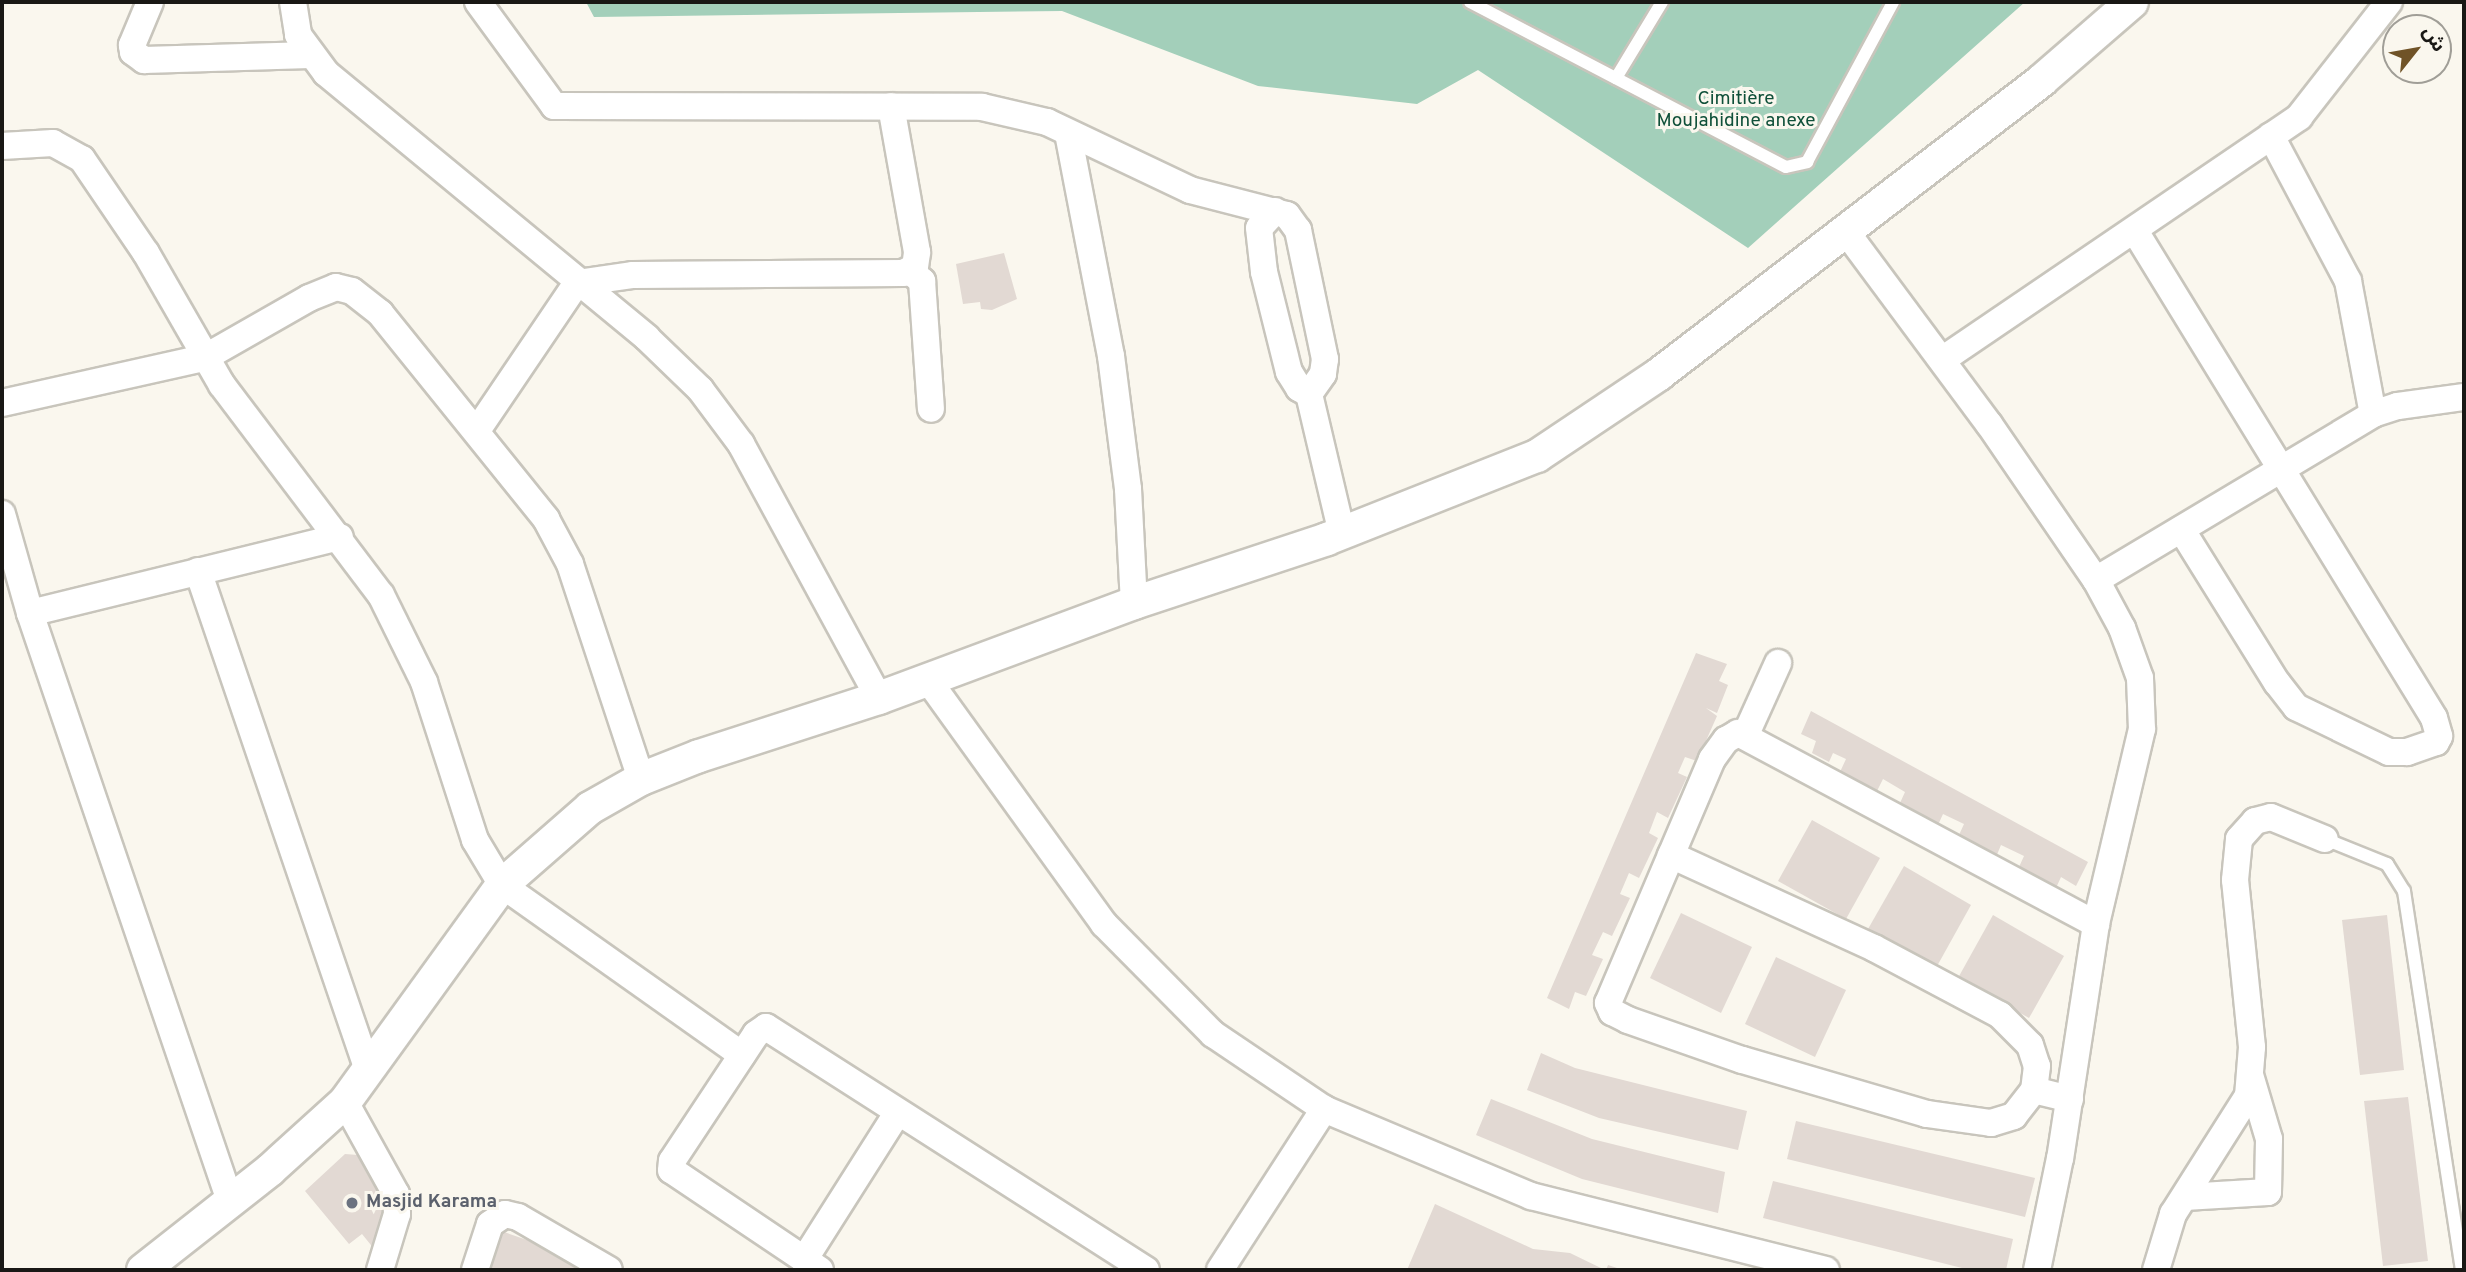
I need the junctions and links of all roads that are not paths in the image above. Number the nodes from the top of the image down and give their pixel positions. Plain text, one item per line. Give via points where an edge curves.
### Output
1 (150, 2) edge
2 (293, 2) edge
3 (478, 2) edge
4 (1470, 2) edge
5 (1662, 2) edge
6 (1893, 2) edge
7 (2132, 2) edge
8 (2389, 2) edge
9 (310, 55) junction
10 (1616, 78) junction
11 (891, 106) junction
12 (1068, 133) junction
13 (2271, 136) junction
14 (2, 146) edge
15 (1275, 211) junction
16 (1844, 229) junction
17 (2134, 231) junction
18 (910, 271) junction
19 (577, 283) junction
20 (204, 358) junction
21 (1942, 360) junction
22 (1309, 394) junction
23 (2464, 397) edge
24 (2, 403) edge
25 (931, 409) dead end
26 (2373, 414) junction
27 (478, 429) junction
28 (2281, 467) junction
29 (2, 514) edge
30 (2181, 529) junction
31 (1342, 534) junction
32 (340, 537) junction
33 (198, 571) junction
34 (2096, 580) junction
35 (1134, 603) junction
36 (30, 613) junction
37 (1778, 663) dead end
38 (928, 680) junction
39 (879, 698) junction
40 (1745, 734) junction
41 (641, 779) junction
42 (2325, 839) joint
43 (1671, 855) junction
44 (502, 885) junction
45 (2096, 924) junction
46 (742, 1055) junction
47 (368, 1070) junction
48 (2250, 1075) junction
49 (2034, 1090) junction
50 (2070, 1099) junction
51 (345, 1102) junction
52 (1324, 1109) junction
53 (898, 1112) junction
54 (2185, 1197) junction
55 (230, 1201) junction
56 (812, 1265) edge
57 (143, 1270) edge
58 (380, 1270) edge
59 (475, 1270) edge
60 (609, 1270) edge
61 (1146, 1270) edge
62 (1220, 1270) edge
63 (1826, 1270) edge
64 (2037, 1270) edge
65 (2156, 1270) edge
66 (2462, 1270) edge

1 - 9 street via 132,46 144,60
2 - 9 street via 298,35
3 - 11 street via 554,106
4 - 10 lane
5 - 10 lane
6 - 10 lane via 1807,162 1786,167
7 - 16 street via 2042,80
8 - 13 street via 2306,110
9 - 19 street
11 - 12 street via 982,107 1026,114
11 - 18 street via 917,252
12 - 15 street via 1190,190
12 - 35 street via 1111,356 1128,489
13 - 17 street
13 - 26 street via 2348,281
14 - 20 street via 53,143 82,159 146,253
15 - 22 street via 1259,228 1264,272 1289,372
15 - 22 street via 1287,215 1298,230 1325,359 1323,374
16 - 21 street
16 - 31 street via 1658,375 1568,437 1497,474
17 - 21 street
17 - 28 street
18 - 19 street via 726,271
18 - 25 street via 922,281
19 - 27 street
19 - 39 street via 647,338 701,389 741,444
20 - 24 street
20 - 27 street via 309,298 344,287 380,313
20 - 32 street
21 - 34 street
22 - 31 street
23 - 26 street
26 - 28 street
27 - 41 street via 547,519 570,564
28 - 30 street
28 - 30 street via 2434,718 2439,736 2430,747 2407,752 2381,750 2296,706 2277,684
29 - 36 street
30 - 34 street
31 - 35 street
32 - 33 street
32 - 44 street via 382,595 411,651 475,840
33 - 36 street
33 - 47 street
34 - 45 street via 2133,652 2143,705 2134,774
35 - 38 street
36 - 55 street
37 - 40 street
38 - 39 street
38 - 52 street via 1104,924 1213,1034
39 - 41 street
40 - 43 street via 1732,736 1712,759
40 - 45 street
41 - 44 street via 553,836
42 - 48 street via 2271,817 2255,821 2239,839 2235,880 2252,1047
42 - 66 lane via 2387,864 2404,891
43 - 49 street via 1874,948 2000,1015 2030,1045 2037,1066
43 - 49 street via 1608,1003 1615,1014 1830,1089 1976,1124 2014,1116
44 - 46 street
44 - 47 street
45 - 50 street
46 - 53 street via 759,1030 771,1028
46 - 56 street via 672,1161 671,1170
47 - 51 street
48 - 54 street via 2248,1096
48 - 54 street via 2269,1139 2268,1192
49 - 50 street
50 - 64 street
51 - 55 street
51 - 58 street via 396,1194 397,1214
52 - 62 street
52 - 63 street via 1531,1196
53 - 56 street
53 - 61 street
54 - 65 street via 2173,1214
55 - 57 street
59 - 60 street via 490,1224 505,1214 518,1217

